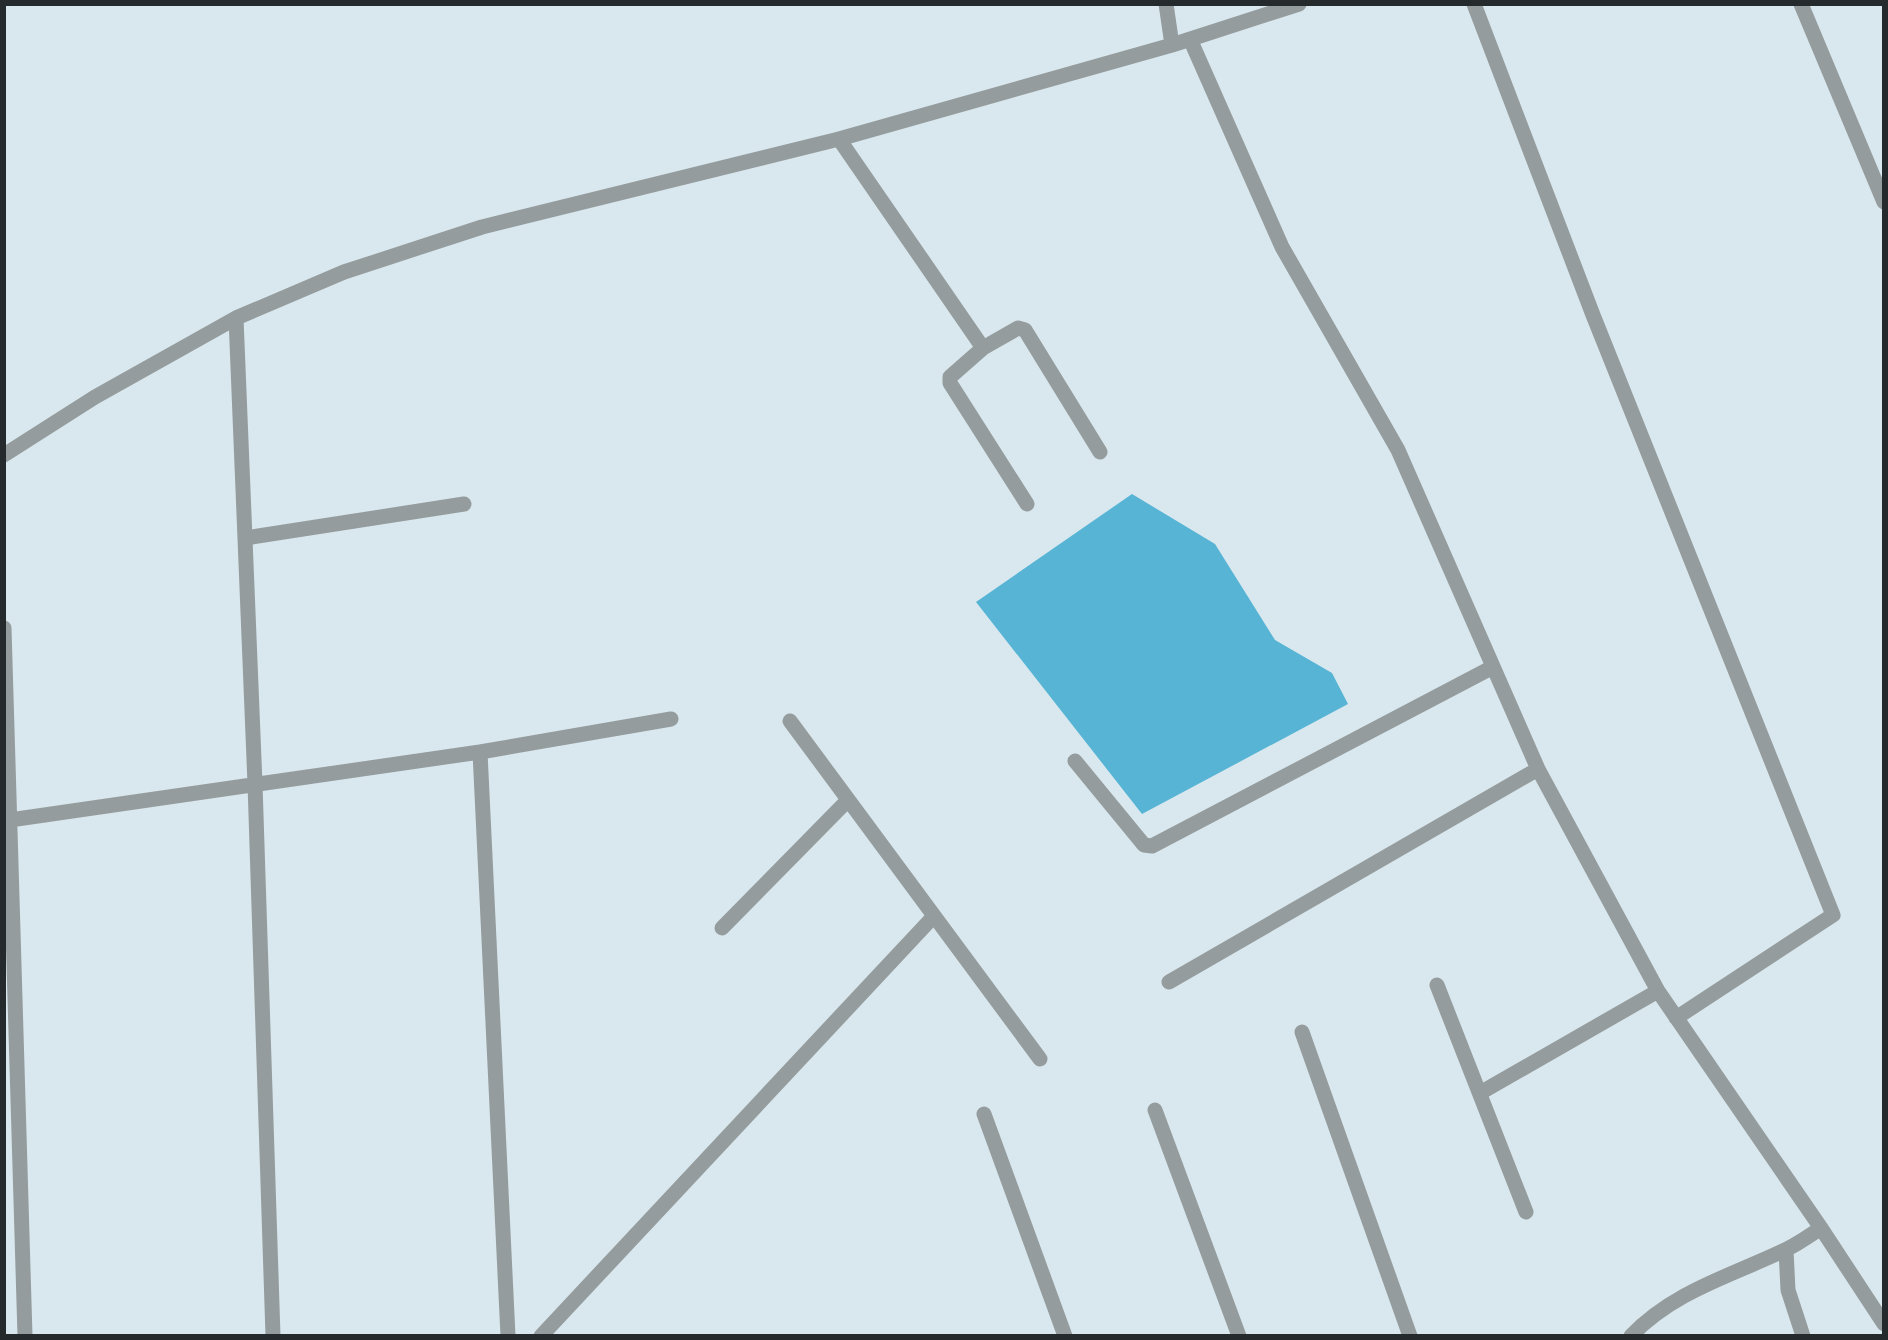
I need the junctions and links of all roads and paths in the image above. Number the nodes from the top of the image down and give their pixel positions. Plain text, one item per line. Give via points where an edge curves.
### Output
1 (1166, 4) edge
2 (1299, 4) edge
3 (1474, 4) edge
4 (1801, 4) edge
5 (1190, 39) junction
6 (1172, 45) junction
7 (839, 139) junction
8 (1884, 202) edge
9 (236, 318) junction
10 (983, 348) junction
11 (1100, 452) dead end
12 (4, 455) edge
13 (464, 504) dead end
14 (1027, 504) dead end
15 (245, 538) junction
16 (4, 628) edge
17 (1493, 667) junction
18 (671, 719) dead end
19 (790, 721) dead end
20 (480, 752) junction
21 (1075, 761) dead end
22 (1538, 769) junction
23 (255, 784) junction
24 (848, 800) junction
25 (10, 820) junction
26 (934, 916) junction
27 (722, 928) dead end
28 (1169, 982) dead end
29 (1437, 985) dead end
30 (1658, 992) junction
31 (1676, 1018) junction
32 (1302, 1032) dead end
33 (1040, 1059) dead end
34 (1480, 1093) junction
35 (1155, 1110) dead end
36 (984, 1114) dead end
37 (1526, 1212) dead end
38 (1821, 1228) junction
39 (1786, 1250) junction
40 (1884, 1324) edge
41 (25, 1335) edge
42 (273, 1335) edge
43 (508, 1335) edge
44 (541, 1335) edge
45 (1065, 1335) edge
46 (1239, 1335) edge
47 (1410, 1335) edge
48 (1631, 1335) edge
49 (1803, 1335) edge

1 - 6 street
2 - 5 street
3 - 31 street via 1593,315 1833,915
4 - 8 street
5 - 6 street
5 - 17 street via 1282,247 1398,450
6 - 7 street
7 - 9 street via 482,227 344,272
7 - 10 street
9 - 12 street via 95,397
9 - 15 street
10 - 11 street via 1018,328 1025,330
10 - 14 street via 950,377 950,383
13 - 15 street
15 - 23 street
16 - 25 street
17 - 21 street via 1152,846 1144,845
17 - 22 street
18 - 20 street
19 - 24 street
20 - 23 street
20 - 43 street
22 - 28 street
22 - 30 street
23 - 25 street
23 - 42 street
24 - 26 street
24 - 27 street
25 - 41 street
26 - 33 street
26 - 44 street
29 - 34 street
30 - 31 street
30 - 34 street
31 - 38 street
32 - 47 street
34 - 37 street
35 - 46 street
36 - 45 street
38 - 39 street
38 - 40 street
39 - 48 street via 1681,1296 1644,1321
39 - 49 street via 1788,1290

